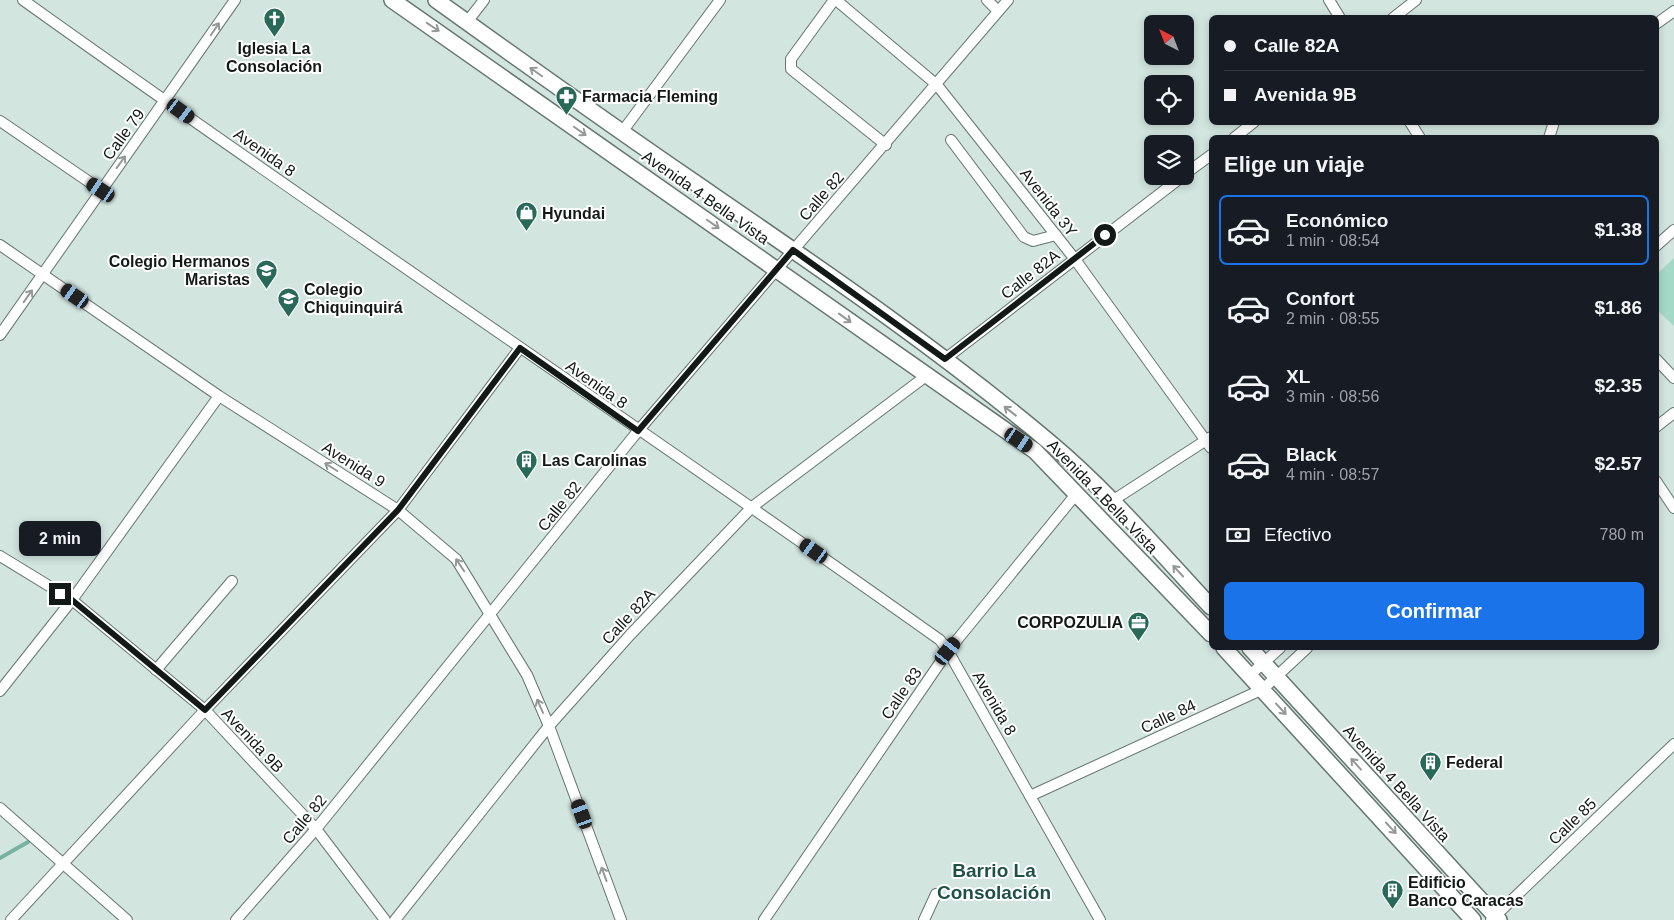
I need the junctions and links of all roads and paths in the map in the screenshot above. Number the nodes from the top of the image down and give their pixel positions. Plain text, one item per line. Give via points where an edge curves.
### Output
1 (23, 0) edge
2 (235, 0) edge
3 (392, 0) edge
4 (436, 0) edge
5 (484, 0) edge
6 (720, 0) edge
7 (835, 0) edge
8 (988, 0) edge
9 (1008, 0) edge
10 (1329, 0) edge
11 (1416, 0) edge
12 (1674, 11) edge
13 (998, 12) junction
14 (1338, 15) edge
15 (1397, 15) edge
16 (467, 22) junction
17 (1659, 22) edge
18 (937, 84) junction
19 (166, 101) junction
20 (0, 121) edge
21 (1251, 125) edge
22 (622, 132) junction
23 (1239, 135) edge
24 (950, 140) dead end
25 (886, 145) junction
26 (1209, 156) edge
27 (1194, 168) edge
28 (1171, 185) edge
29 (101, 190) junction
30 (1674, 230) edge
31 (1056, 235) junction
32 (1659, 243) edge
33 (0, 245) edge
34 (793, 250) junction
35 (1074, 258) junction
36 (776, 268) junction
37 (43, 274) junction
38 (0, 335) edge
39 (520, 348) junction
40 (945, 359) junction
41 (1659, 362) edge
42 (926, 376) junction
43 (1674, 378) edge
44 (219, 396) junction
45 (1674, 413) edge
46 (1659, 425) edge
47 (638, 431) junction
48 (1209, 442) edge
49 (1659, 486) edge
50 (1076, 492) junction
51 (1112, 500) junction
52 (752, 507) junction
53 (1674, 508) edge
54 (398, 510) junction
55 (0, 556) edge
56 (232, 581) dead end
57 (72, 600) junction
58 (1209, 604) edge
59 (491, 614) junction
60 (1209, 632) edge
61 (1226, 650) edge
62 (1252, 650) edge
63 (1278, 650) edge
64 (1305, 650) edge
65 (948, 651) junction
66 (1264, 663) junction
67 (156, 670) junction
68 (1250, 675) junction
69 (1277, 677) junction
70 (1263, 689) junction
71 (0, 692) edge
72 (205, 710) junction
73 (550, 726) junction
74 (1674, 744) edge
75 (1030, 796) junction
76 (0, 808) edge
77 (316, 829) junction
78 (65, 864) junction
79 (936, 894) dead end
80 (1495, 919) edge
81 (12, 920) edge
82 (127, 920) edge
83 (236, 920) edge
84 (385, 920) edge
85 (395, 920) edge
86 (621, 920) edge
87 (764, 920) edge
88 (924, 920) edge
89 (1100, 920) edge
90 (1472, 920) edge

1 - 19 street, Avenida 8
19 -> 2 street, Calle 79
3 -> 36 street, Avenida 4 Bella Vista
4 - 16 street, Avenida 4 Bella Vista
5 - 16 street
6 - 22 street
7 - 18 street, Avenida 3Y
7 - 25 street via 791,59 791,69
8 - 13 street
9 - 13 street, Calle 82
10 - 14 street
11 - 15 street
12 - 17 street
13 - 18 street, Calle 82
22 -> 16 street, Avenida 4 Bella Vista
18 - 25 street, Calle 82
18 - 31 street, Avenida 3Y
29 -> 19 street, Calle 79
19 - 39 street, Avenida 8
20 - 29 street
21 - 23 street
22 - 34 street, Avenida 4 Bella Vista
24 - 31 street via 1024,238 1033,241
25 - 34 street, Calle 82
26 - 27 street, Calle 82A
28 - 35 street, Calle 82A
29 - 37 street, Calle 79
30 - 32 street
31 - 35 street, Avenida 3Y
33 - 37 street, Avenida 9
34 - 36 street, Calle 82
34 - 40 street, Avenida 4 Bella Vista
35 - 40 street, Calle 82A
35 - 48 street, Avenida 3Y
36 -> 42 street, Avenida 4 Bella Vista
36 - 47 street, Calle 82
38 -> 37 street, Calle 79
37 - 44 street, Avenida 9
39 - 47 street, Avenida 8
39 - 54 street
51 -> 40 street, Avenida 4 Bella Vista via 1049,442
41 - 43 street
42 - 50 street, Avenida 4 Bella Vista via 1035,451
42 - 52 street, Calle 82A
54 -> 44 street, Avenida 9
44 - 57 street
45 - 46 street
47 - 52 street, Avenida 8
47 - 59 street, Calle 82
48 - 51 street
49 - 53 street
50 - 60 street, Avenida 4 Bella Vista
50 - 65 street, Calle 83
58 -> 51 street, Avenida 4 Bella Vista
52 - 65 street, Avenida 8 via 940,640
52 - 73 street, Calle 82A via 630,635
59 -> 54 street, Avenida 9 via 456,559
54 - 72 street
55 - 57 street, Avenida 9B
56 - 67 street
57 - 67 street, Avenida 9B
57 - 71 street
73 -> 59 street, Avenida 9 via 527,675
59 - 77 street, Calle 82
61 - 68 street
62 - 66 street, Avenida 4 Bella Vista
63 - 66 street
64 - 69 street, Calle 84
65 - 75 street, Avenida 8
65 - 87 street, Calle 83
66 - 68 street
66 - 69 street, Avenida 4 Bella Vista
67 - 72 street, Avenida 9B
68 - 70 street
69 - 70 street, Calle 84
80 -> 69 street, Avenida 4 Bella Vista
70 - 75 street, Calle 84
70 -> 90 street
72 - 77 street, Avenida 9B
72 - 78 street
73 - 85 street, Calle 82A
86 -> 73 street, Avenida 9
74 - 80 street, Calle 85
75 - 89 street, Avenida 8
76 - 78 street
77 - 83 street, Calle 82
77 - 84 street, Avenida 9B
78 - 81 street
78 - 82 street
79 - 88 street

